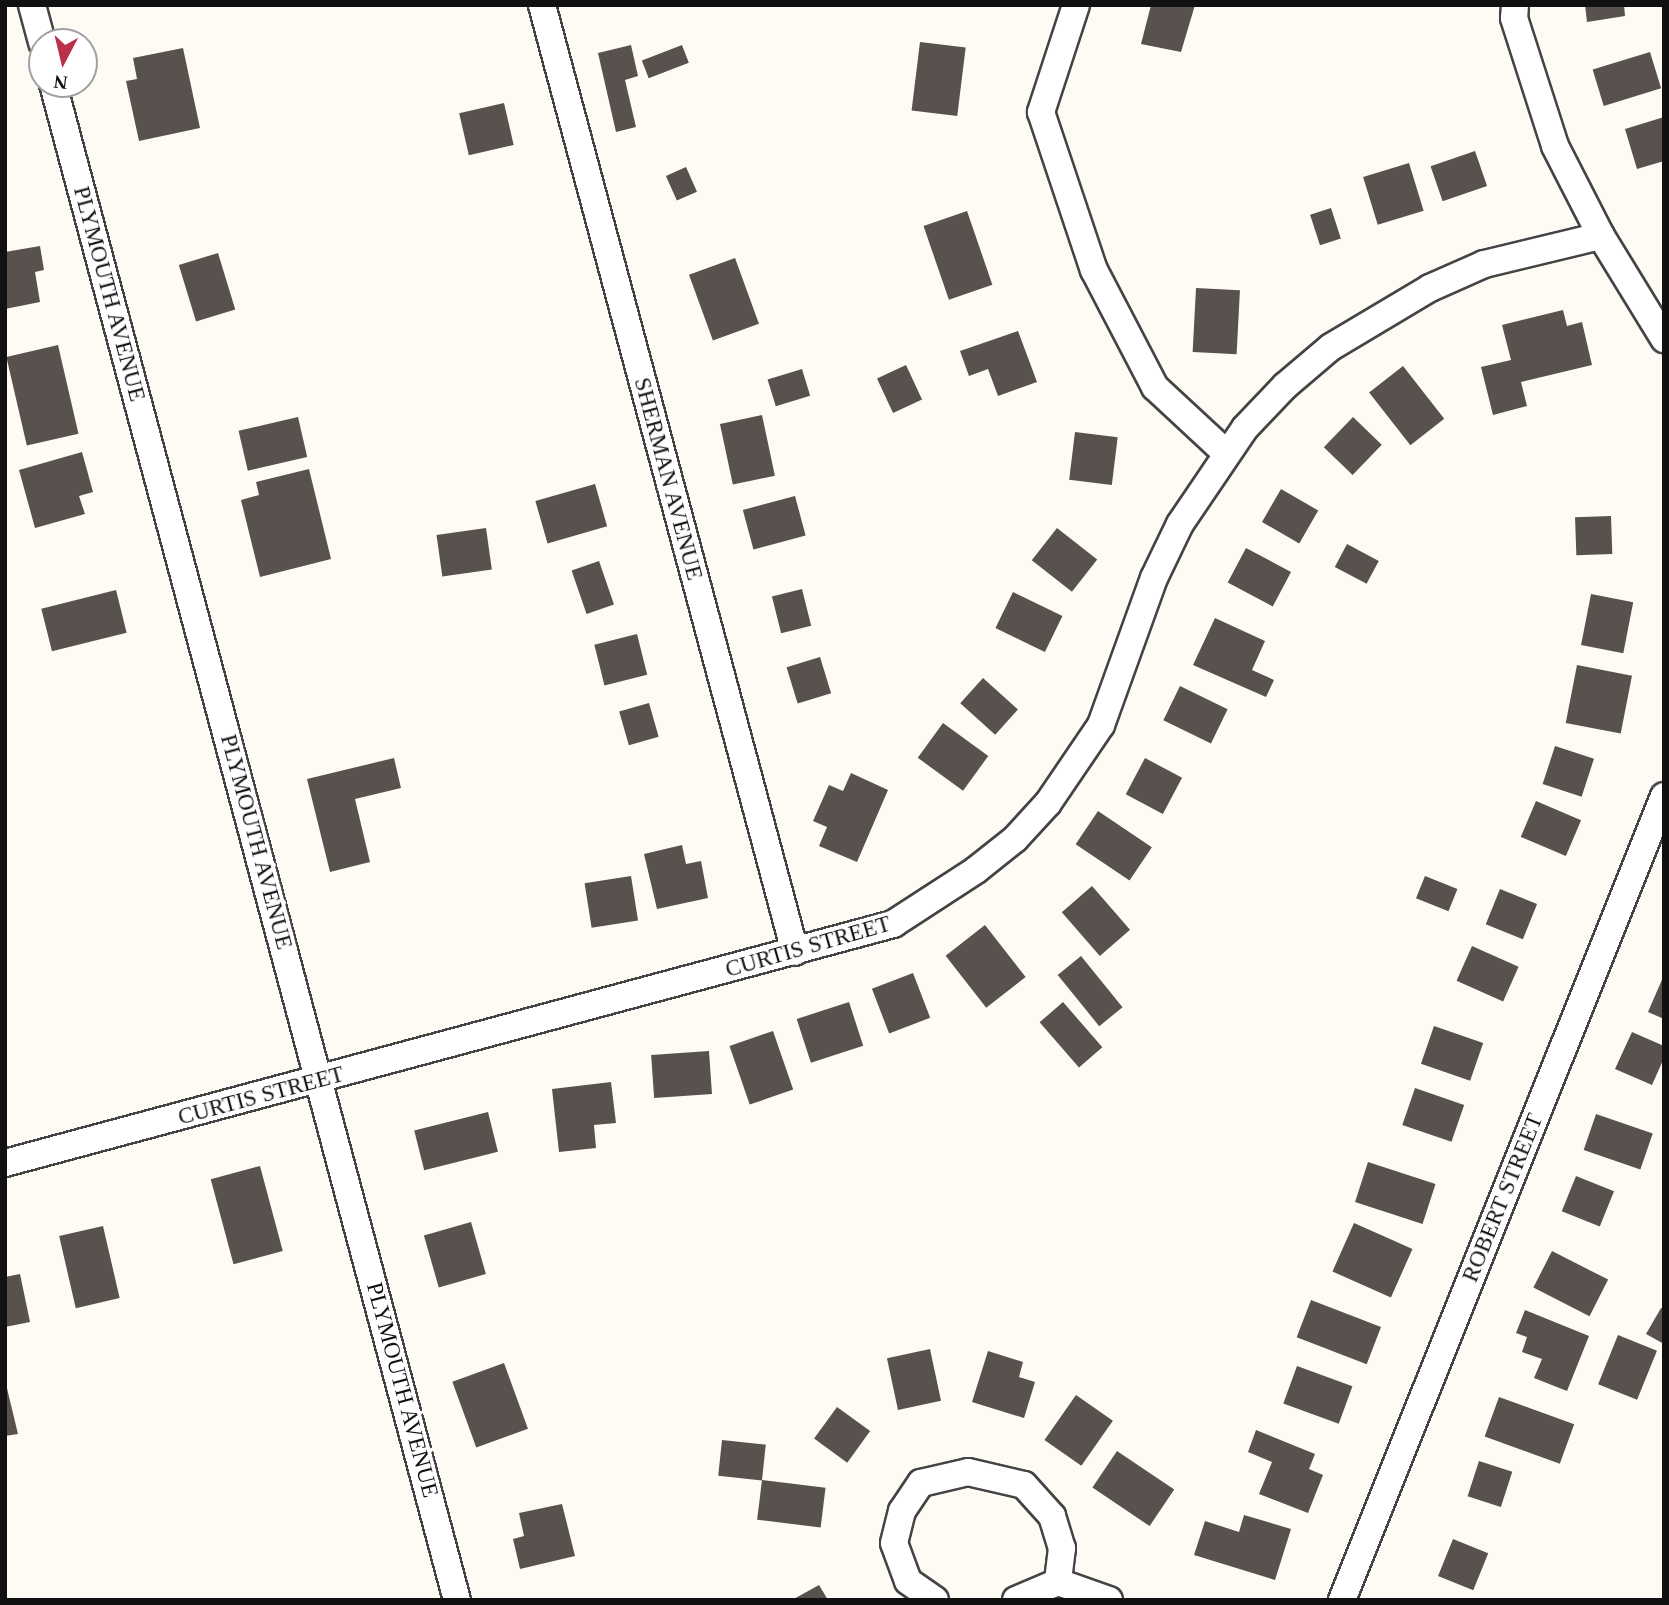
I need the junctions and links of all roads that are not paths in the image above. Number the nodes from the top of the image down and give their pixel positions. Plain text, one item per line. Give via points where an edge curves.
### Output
1 (32, 5) edge
2 (542, 5) edge
3 (1076, 5) edge
4 (1515, 5) edge
5 (38, 28) edge
6 (57, 98) edge
7 (1601, 236) junction
8 (1664, 339) edge
9 (1226, 453) junction
10 (1664, 796) edge
11 (795, 952) junction
12 (321, 1081) junction
13 (5, 1163) edge
14 (1058, 1582) junction
15 (457, 1600) edge
16 (935, 1600) edge
17 (1016, 1600) edge
18 (1109, 1600) edge
19 (1342, 1600) edge

1 - 5 street
2 - 11 street, SHERMAN AVENUE
3 - 9 street via 1041,113 1045,126 1094,270 1155,387
4 - 7 street via 1514,18 1555,146
6 - 12 street, PLYMOUTH AVENUE
7 - 8 street
7 - 9 street, CURTIS STREET via 1484,264 1379,315 1285,386
9 - 11 street, CURTIS STREET via 1180,524 1154,578 1101,724 1048,803 1015,839 976,870 893,924
10 - 19 street, ROBERT STREET
11 - 12 street, CURTIS STREET
12 - 13 street, CURTIS STREET
12 - 15 street, PLYMOUTH AVENUE
14 - 16 street via 1062,1548 1052,1516 1024,1485 968,1472 920,1483 902,1511 894,1543 908,1581
14 - 17 street
14 - 18 street

